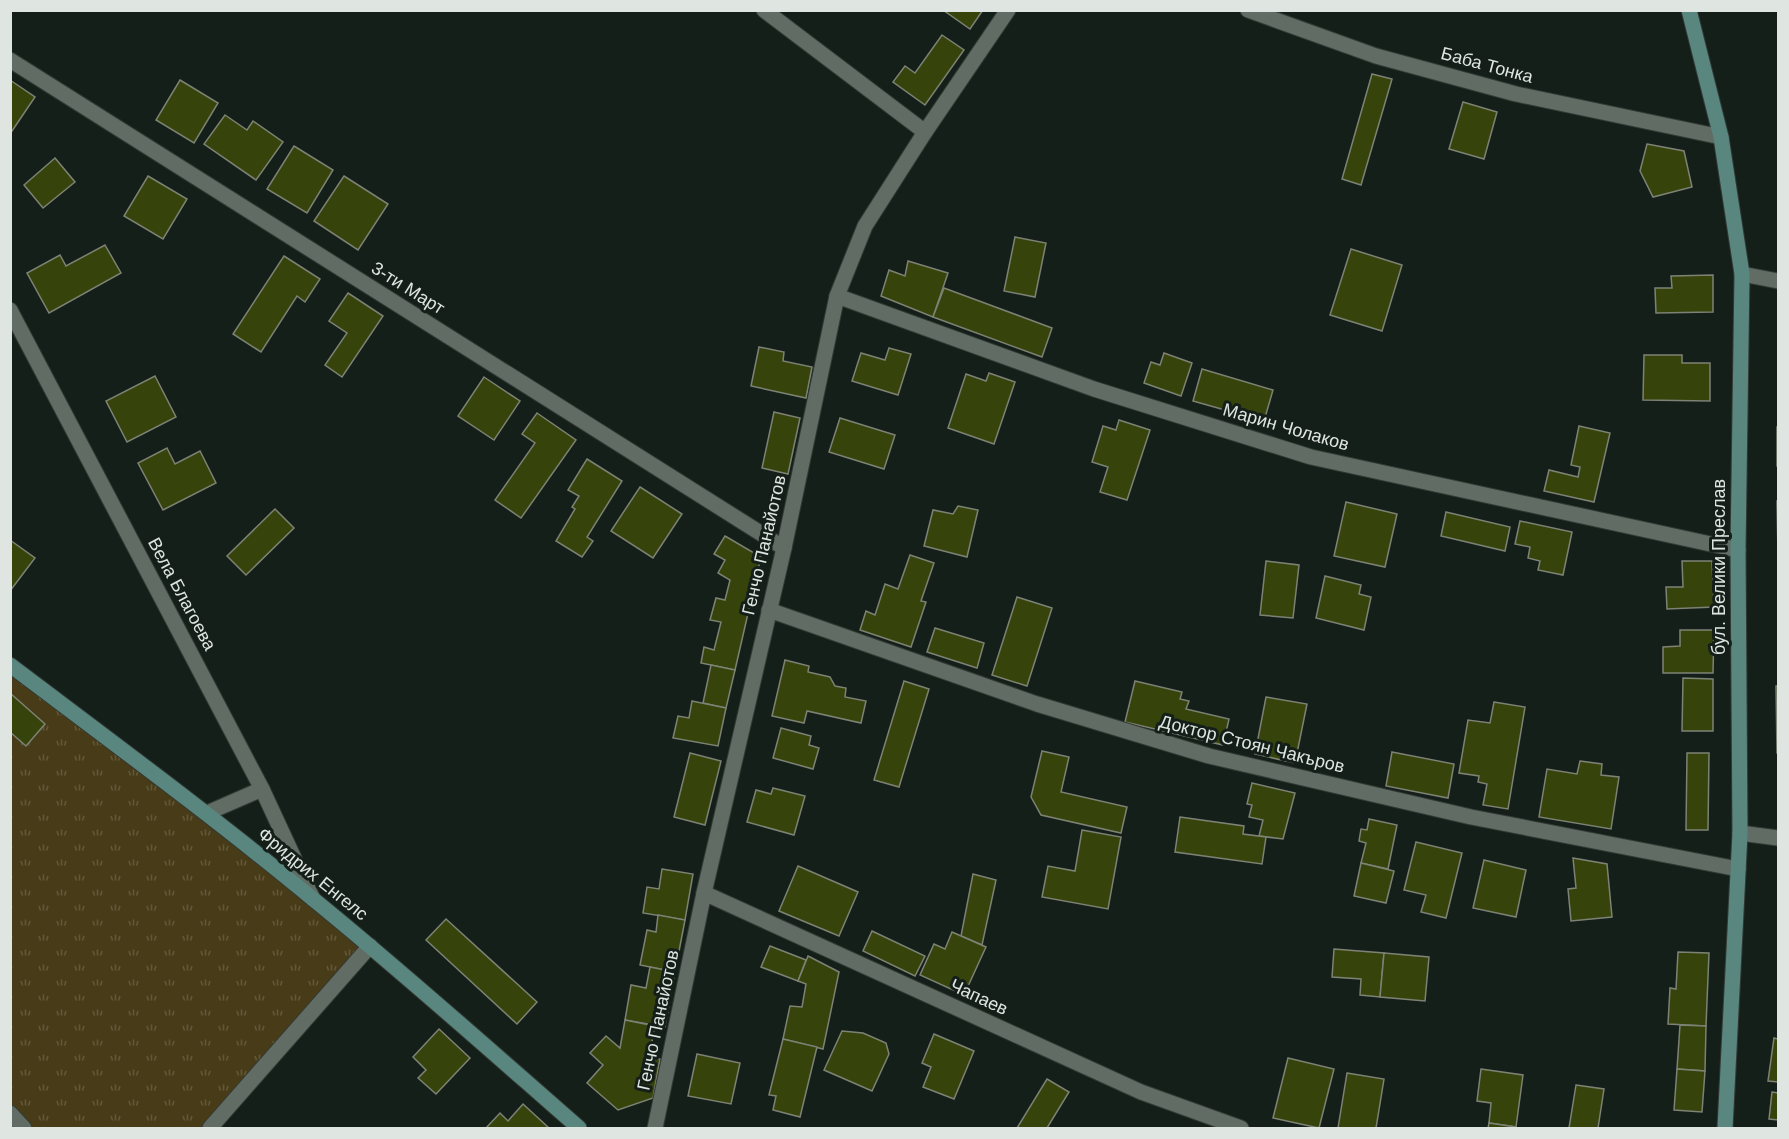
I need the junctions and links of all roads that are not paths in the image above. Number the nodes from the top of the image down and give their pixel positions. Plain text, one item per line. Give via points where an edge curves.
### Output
1 (764, 10) edge
2 (1008, 10) edge
3 (1248, 10) edge
4 (1689, 10) edge
5 (10, 60) edge
6 (925, 132) junction
7 (1721, 137) junction
8 (1742, 274) junction
9 (1779, 281) edge
10 (837, 296) junction
11 (10, 310) edge
12 (784, 548) junction
13 (1738, 550) junction
14 (769, 610) junction
15 (10, 665) edge
16 (262, 789) junction
17 (207, 813) junction
18 (1740, 833) junction
19 (1779, 838) edge
20 (1738, 869) junction
21 (704, 893) junction
22 (313, 898) junction
23 (370, 946) junction
24 (10, 1113) edge
25 (24, 1128) edge
26 (210, 1128) edge
27 (579, 1128) edge
28 (655, 1128) edge
29 (1241, 1128) edge
30 (1725, 1128) edge

1 - 6 street
2 - 6 street, Генчо Панайотов
3 - 7 street, Баба Тонка via 1376,56 1516,94
4 - 7 main road, бул. Велики Преслав
5 - 12 street, 3-ти Март
6 - 10 street, Генчо Панайотов via 866,226
7 - 8 main road, бул. Велики Преслав
8 - 9 street
8 - 13 main road, бул. Велики Преслав
10 - 12 street, Генчо Панайотов
10 - 13 street, Марин Чолаков via 1094,389 1311,457
11 - 16 street, Вела Благоева
12 - 14 street, Генчо Панайотов
13 - 18 main road, бул. Велики Преслав
14 - 20 street, Доктор Стоян Чакъров via 1037,704 1209,756 1471,817
14 - 21 street, Генчо Панайотов
15 - 17 main road, Фридрих Енгелс
16 - 17 street
16 - 22 street, Вела Благоева
17 - 22 main road, Фридрих Енгелс
18 - 19 street
18 - 20 main road, бул. Велики Преслав
20 - 30 main road, бул. Велики Преслав
21 - 28 street, Генчо Панайотов
21 - 29 street, Чапаев via 1141,1092
22 - 23 main road, Фридрих Енгелс
23 - 26 street
23 - 27 main road, Фридрих Енгелс
24 - 25 street

